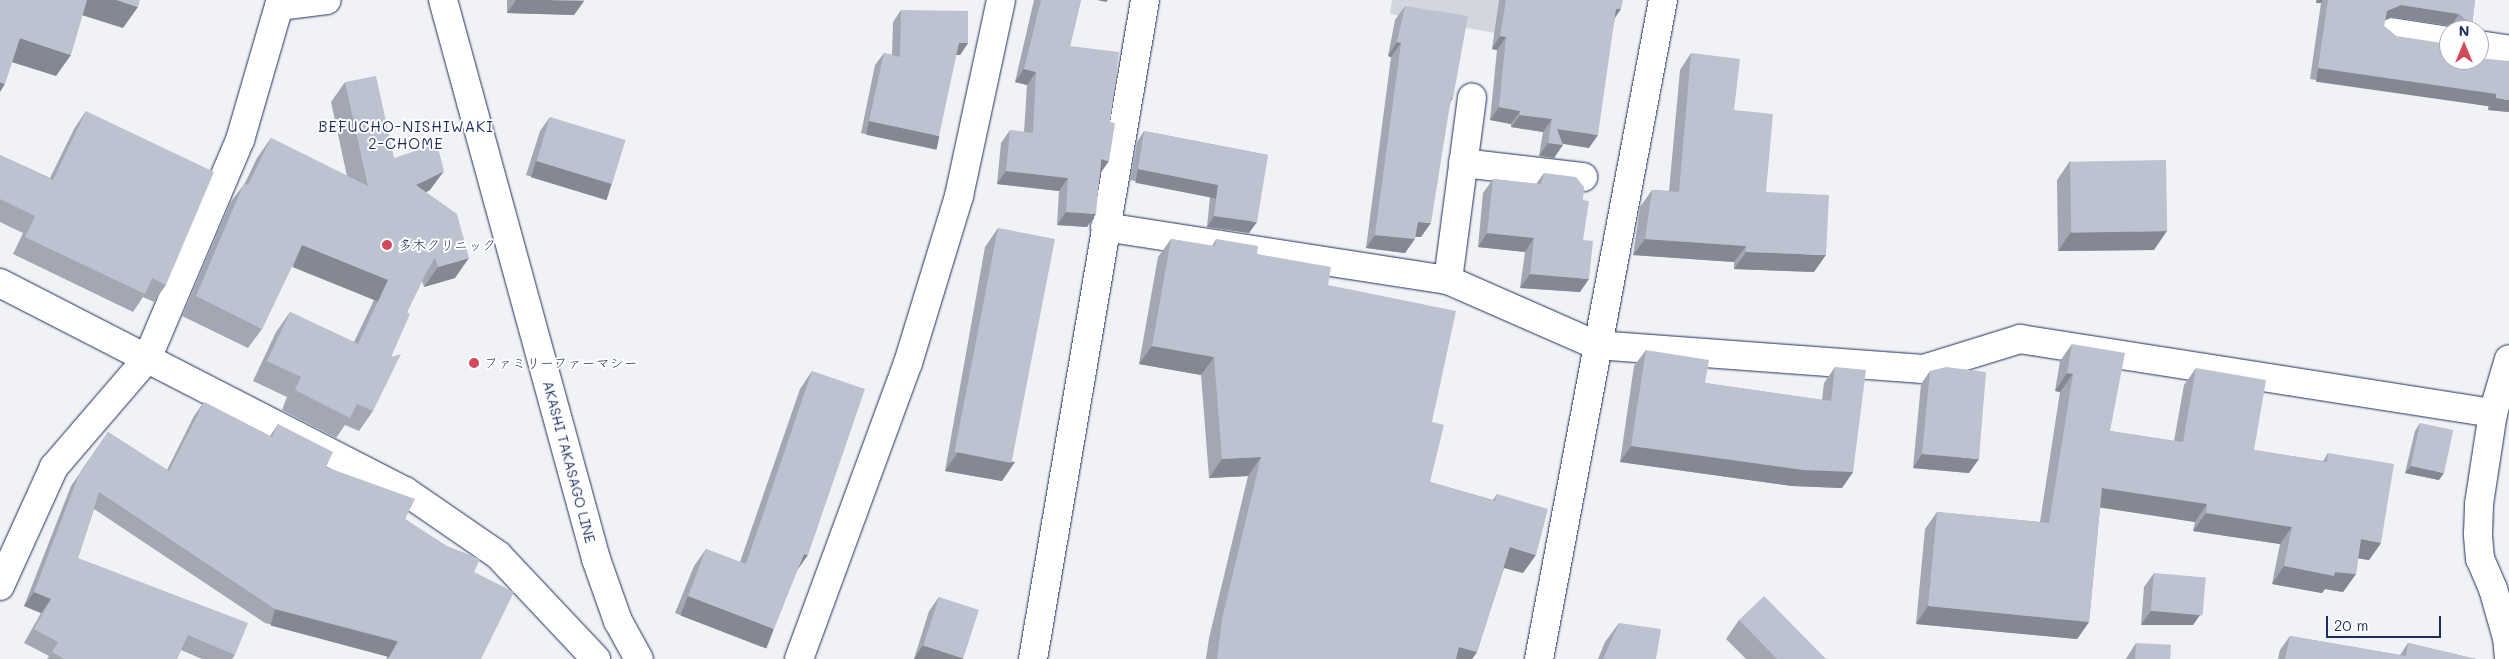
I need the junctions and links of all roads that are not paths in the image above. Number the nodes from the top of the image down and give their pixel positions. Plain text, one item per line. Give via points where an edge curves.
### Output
1 (327, 0) edge
2 (443, 0) edge
3 (1001, 0) edge
4 (1145, 0) edge
5 (1663, 0) edge
6 (2391, 32) edge
7 (2439, 39) edge
8 (2489, 47) edge
9 (2509, 50) edge
10 (1472, 98) dead end
11 (1463, 163) junction
12 (1583, 177) dead end
13 (1105, 227) junction
14 (1448, 280) junction
15 (0, 283) edge
16 (1596, 345) junction
17 (147, 359) junction
18 (2509, 360) edge
19 (2493, 414) junction
20 (0, 586) edge
21 (2501, 590) edge
22 (596, 659) edge
23 (639, 659) edge
24 (799, 659) edge
25 (1033, 659) edge
26 (1539, 659) edge
27 (2509, 659) edge

1 - 17 street via 279,6 240,140
2 - 23 street, AKASHI TAKASAGO LINE via 596,559 618,621
3 - 24 street via 953,215 908,362
4 - 13 street
5 - 16 street
6 - 7 street
8 - 9 street
10 - 11 street
11 - 12 street
11 - 14 street
13 - 14 street
13 - 25 street
14 - 16 street
15 - 17 street
16 - 19 street via 1923,369 2020,339
16 - 26 street
17 - 20 street via 54,467
17 - 22 street via 405,491 498,555
18 - 19 street
19 - 21 street via 2478,504 2478,534 2480,559
21 - 27 street

